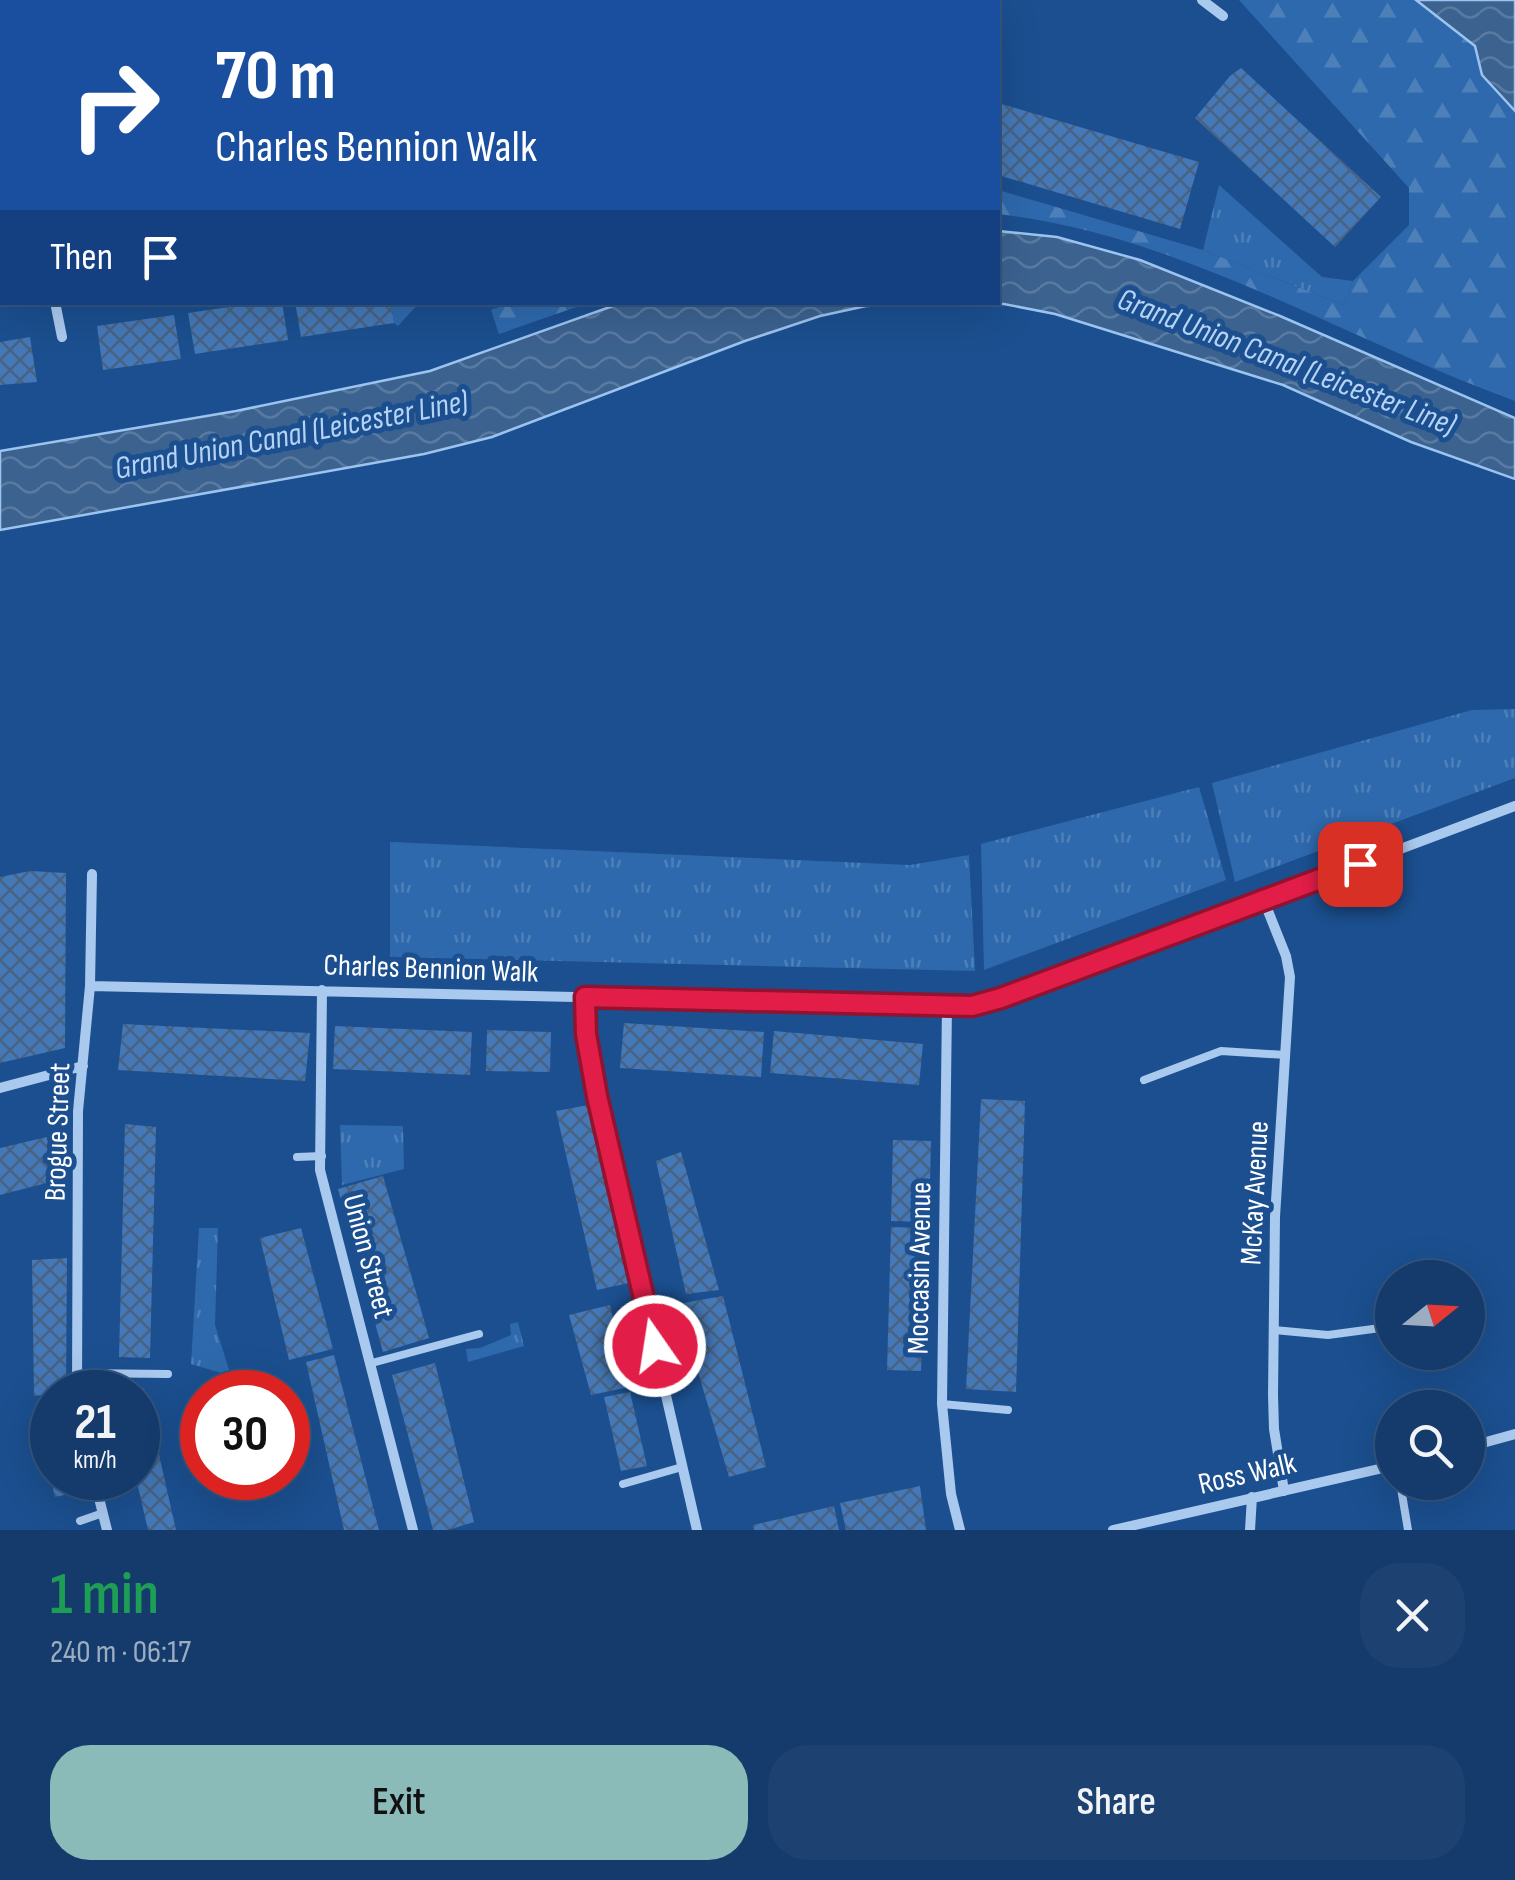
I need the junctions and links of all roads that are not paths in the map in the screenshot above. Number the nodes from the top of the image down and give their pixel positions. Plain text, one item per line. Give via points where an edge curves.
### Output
1 (1202, 0) edge
2 (1222, 16) dead end
3 (56, 305) edge
4 (62, 337) dead end
5 (1515, 806) edge
6 (92, 874) dead end
7 (1264, 901) junction
8 (90, 986) junction
9 (322, 990) junction
10 (585, 997) junction
11 (947, 1006) junction
12 (1286, 1055) junction
13 (83, 1066) junction
14 (1144, 1080) dead end
15 (0, 1088) edge
16 (322, 1156) junction
17 (296, 1158) dead end
18 (1274, 1330) junction
19 (1375, 1330) edge
20 (479, 1334) dead end
21 (372, 1363) junction
22 (78, 1370) edge
23 (160, 1374) edge
24 (168, 1374) dead end
25 (942, 1404) junction
26 (1008, 1410) dead end
27 (1515, 1434) edge
28 (1485, 1442) edge
29 (682, 1466) junction
30 (1375, 1470) edge
31 (623, 1484) dead end
32 (1284, 1491) junction
33 (1252, 1498) junction
34 (100, 1500) edge
35 (1403, 1500) edge
36 (103, 1513) junction
37 (80, 1521) dead end
38 (107, 1530) edge
39 (413, 1530) edge
40 (698, 1530) edge
41 (960, 1530) edge
42 (1113, 1530) edge
43 (1250, 1530) edge
44 (1408, 1530) edge

1 - 2 street
3 - 4 street
5 - 7 street, Charles Bennion Walk
6 - 8 street, Brogue Street
7 - 11 street, Charles Bennion Walk via 987,1003
7 - 12 street, McKay Avenue via 1290,976
8 - 9 street, Charles Bennion Walk
8 - 13 street, Brogue Street
9 - 10 street, Charles Bennion Walk
9 - 16 street, Union Street
10 - 11 street, Charles Bennion Walk
10 - 29 street via 597,1096
11 - 25 street, Moccasin Avenue
12 - 14 lane via 1221,1052
12 - 18 street, McKay Avenue
13 - 15 street
13 - 22 street, Brogue Street
16 - 17 lane
16 - 21 street, Union Street via 320,1170
18 - 19 lane via 1328,1336
18 - 32 street, McKay Avenue via 1272,1416
20 - 21 lane
21 - 39 street, Union Street
23 - 24 lane
25 - 26 lane
25 - 41 street, Moccasin Avenue
27 - 28 street
29 - 31 lane
29 - 40 street
30 - 32 street, Ross Walk
32 - 33 street, Ross Walk
33 - 42 street, Ross Walk
33 - 43 street
34 - 36 street
35 - 44 lane
36 - 37 lane
36 - 38 street

